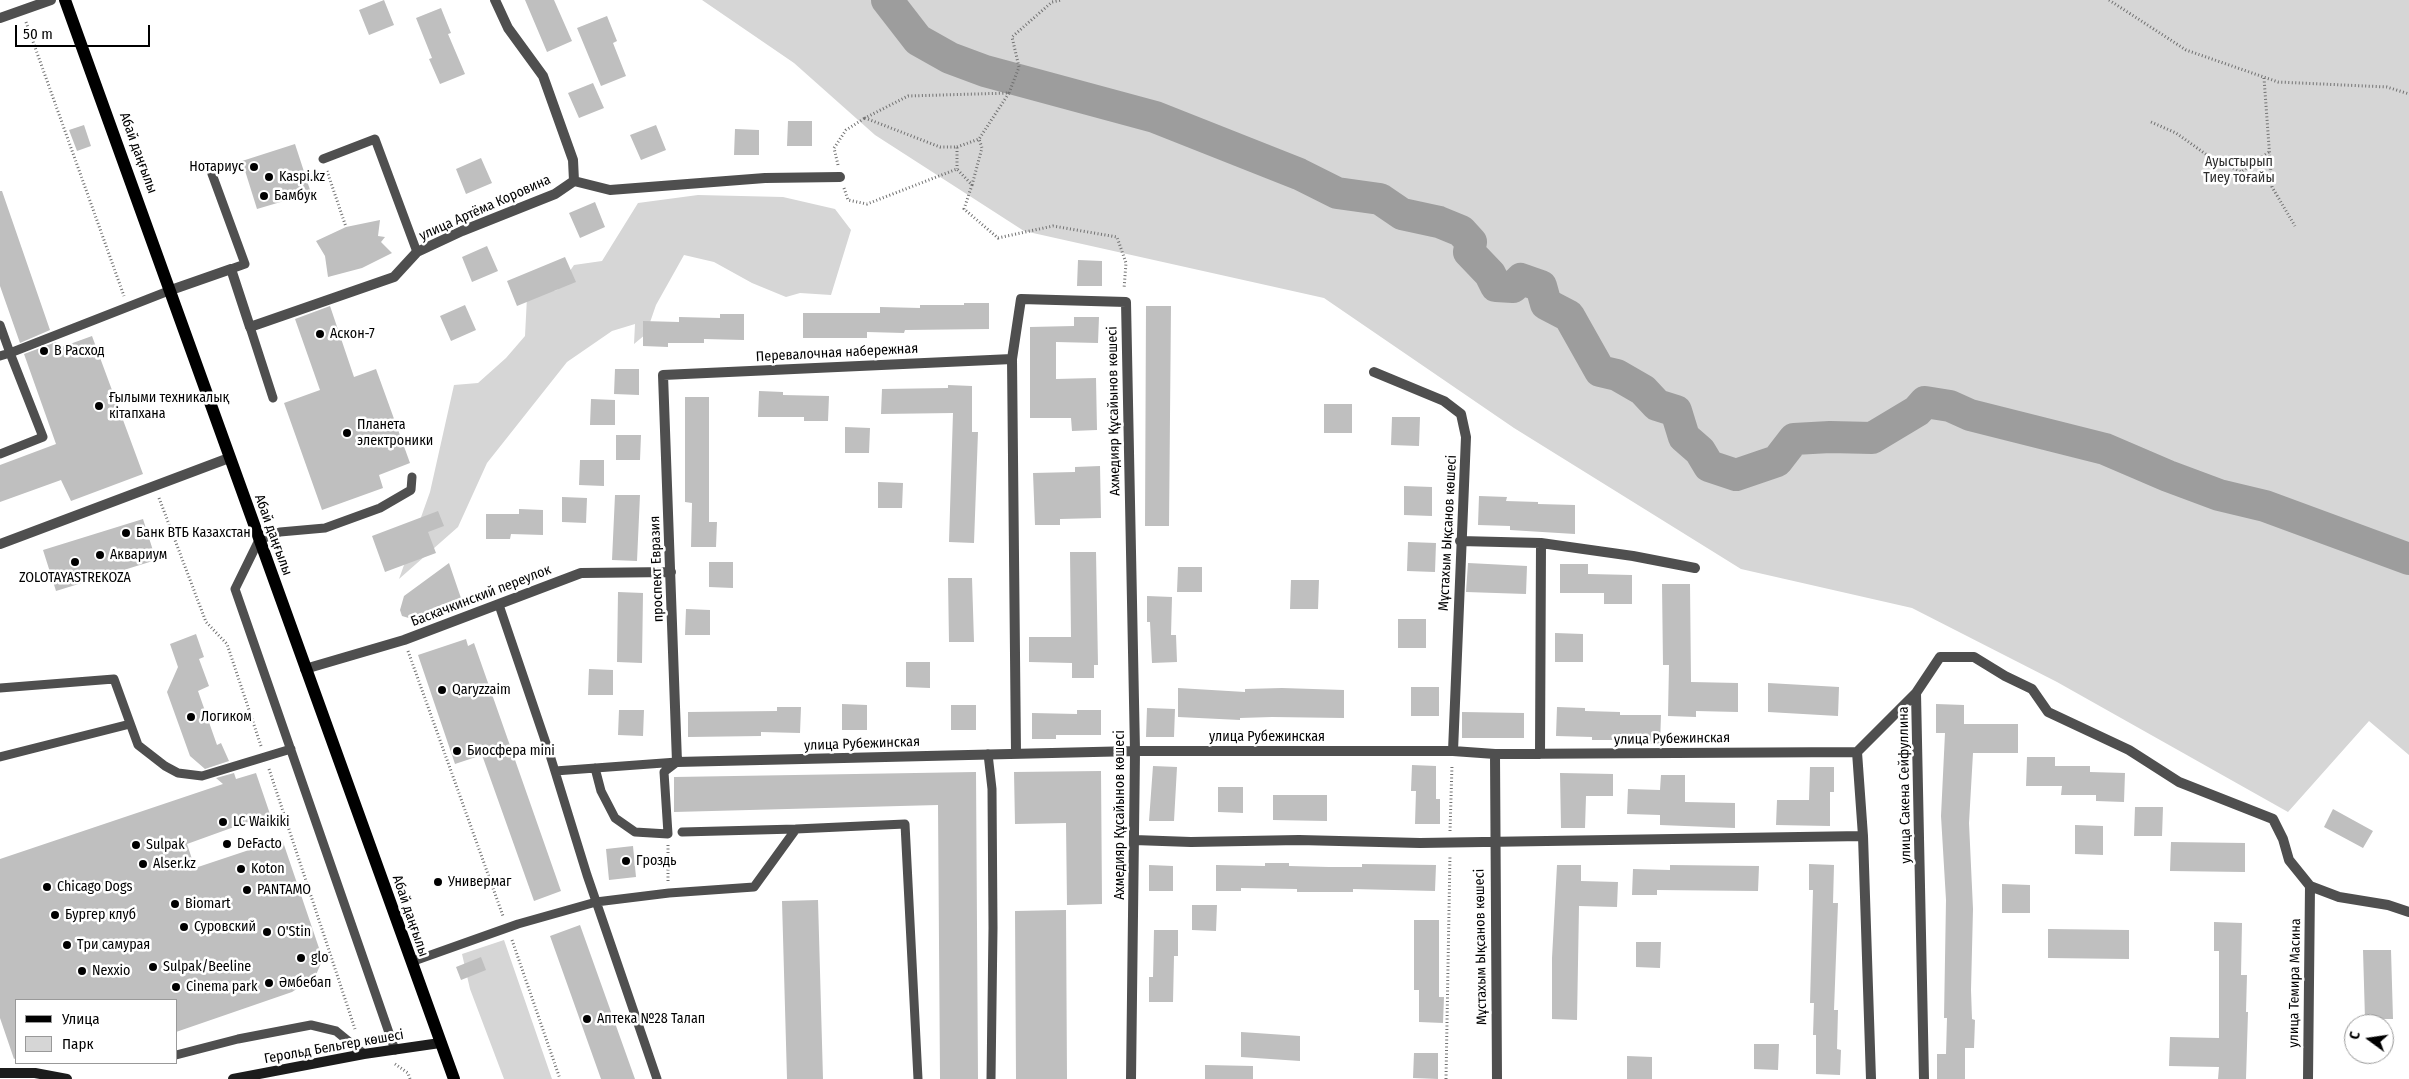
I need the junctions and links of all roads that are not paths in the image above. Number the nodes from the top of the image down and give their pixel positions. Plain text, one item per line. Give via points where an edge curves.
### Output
1 (51, 0) edge
2 (66, 0) edge
3 (494, 0) edge
4 (0, 18) edge
5 (323, 159) road end
6 (212, 174) dead end
7 (840, 177) road end
8 (574, 181) junction
9 (417, 252) junction
10 (231, 269) junction
11 (171, 290) junction
12 (0, 325) edge
13 (250, 326) junction
14 (10, 353) junction
15 (0, 356) edge
16 (1012, 359) junction
17 (1374, 372) dead end
18 (663, 375) joint
19 (273, 398) dead end
20 (0, 454) edge
21 (229, 458) junction
22 (412, 477) dead end
23 (259, 540) junction
24 (1460, 541) junction
25 (1541, 543) junction
26 (0, 544) edge
27 (1695, 568) dead end
28 (671, 572) junction
29 (499, 605) junction
30 (305, 669) junction
31 (0, 688) edge
32 (1916, 693) junction
33 (130, 724) junction
34 (291, 749) junction
35 (1453, 751) junction
36 (1134, 752) junction
37 (1857, 752) junction
38 (1016, 753) junction
39 (988, 754) junction
40 (1494, 754) junction
41 (1540, 754) junction
42 (0, 757) edge
43 (677, 762) junction
44 (595, 768) junction
45 (555, 771) junction
46 (796, 829) junction
47 (682, 832) dead end
48 (1863, 836) junction
49 (1134, 840) junction
50 (1494, 841) junction
51 (2310, 886) junction
52 (596, 902) junction
53 (2409, 912) edge
54 (411, 962) junction
55 (440, 1042) junction
56 (395, 1050) junction
57 (178, 1054) edge
58 (364, 1054) junction
59 (0, 1073) edge
60 (16, 1076) edge
61 (67, 1079) edge
62 (233, 1079) edge
63 (454, 1079) edge
64 (656, 1079) edge
65 (918, 1079) edge
66 (991, 1079) edge
67 (1131, 1079) edge
68 (1497, 1079) edge
69 (1871, 1079) edge
70 (1924, 1079) edge
71 (2308, 1079) edge

1 - 4 street
2 - 11 main road, Абай даңғылы
3 - 8 street via 508,28 543,76 573,160
5 - 9 lane via 375,139
6 - 10 lane via 245,264
7 - 8 street via 765,178 610,190
8 - 9 street, улица Артёма Коровина via 555,194
9 - 13 street, улица Артёма Коровина via 394,277
10 - 11 street
10 - 13 street
11 - 14 lane
11 - 21 main road, Абай даңғылы
12 - 14 lane
13 - 19 lane
14 - 15 lane
14 - 20 lane via 43,437
16 - 18 street, Перевалочная набережная
16 - 36 street, Ахмедияр Құсайынов көшесі via 1021,298 1126,302
16 - 38 street
17 - 24 street, Мұстахым Ықсанов көшесі via 1444,400 1460,414 1466,437
18 - 28 street, проспект Евразия
21 - 23 main road, Абай даңғылы
21 - 26 street
22 - 23 lane via 411,490 380,508 325,528 280,532
23 - 30 main road, Абай даңғылы
23 - 34 lane via 235,589
24 - 25 street
24 - 35 street, Мұстахым Ықсанов көшесі
25 - 27 street
25 - 41 street
28 - 29 street, Баскачкинский переулок via 581,573
28 - 43 street, проспект Евразия
29 - 30 street, Баскачкинский переулок via 404,640
29 - 45 lane
30 - 54 main road, Абай даңғылы
31 - 33 lane via 114,679
32 - 37 street, улица Сакена Сейфуллина
32 - 51 street via 1940,657 1974,657 2032,688 2048,712 2128,750 2179,782 2273,819 2289,860
32 - 70 street, улица Сакена Сейфуллина
33 - 34 lane via 138,745 178,773 202,776
33 - 42 lane
34 - 56 lane
35 - 36 street, улица Рубежинская
35 - 40 street, улица Рубежинская
36 - 38 street, улица Рубежинская
36 - 49 street, Ахмедияр Құсайынов көшесі
37 - 41 street, улица Рубежинская
37 - 48 street
38 - 39 street, улица Рубежинская
39 - 43 street, улица Рубежинская
39 - 66 lane via 992,789 993,888
40 - 41 street, улица Рубежинская
40 - 50 street, Мұстахым Ықсанов көшесі
43 - 44 lane
43 - 44 lane via 664,772 668,834 635,832 615,818 601,790
44 - 45 lane
45 - 52 lane
46 - 47 lane
46 - 52 lane via 754,887
46 - 65 lane via 905,824
48 - 50 street
48 - 69 street
49 - 50 street
49 - 67 street, Ахмедияр Құсайынов көшесі
50 - 68 street, Мұстахым Ықсанов көшесі
51 - 53 street via 2339,897
51 - 71 street, улица Темира Масина
52 - 54 lane
52 - 64 lane
54 - 55 main road, Абай даңғылы
55 - 56 street, Герольд Бельгер көшесі
55 - 63 main road, Абай даңғылы
56 - 58 street, Герольд Бельгер көшесі
57 - 58 lane via 311,1025 336,1031
58 - 62 street, Герольд Бельгер көшесі
59 - 60 street
60 - 61 street via 35,1073

